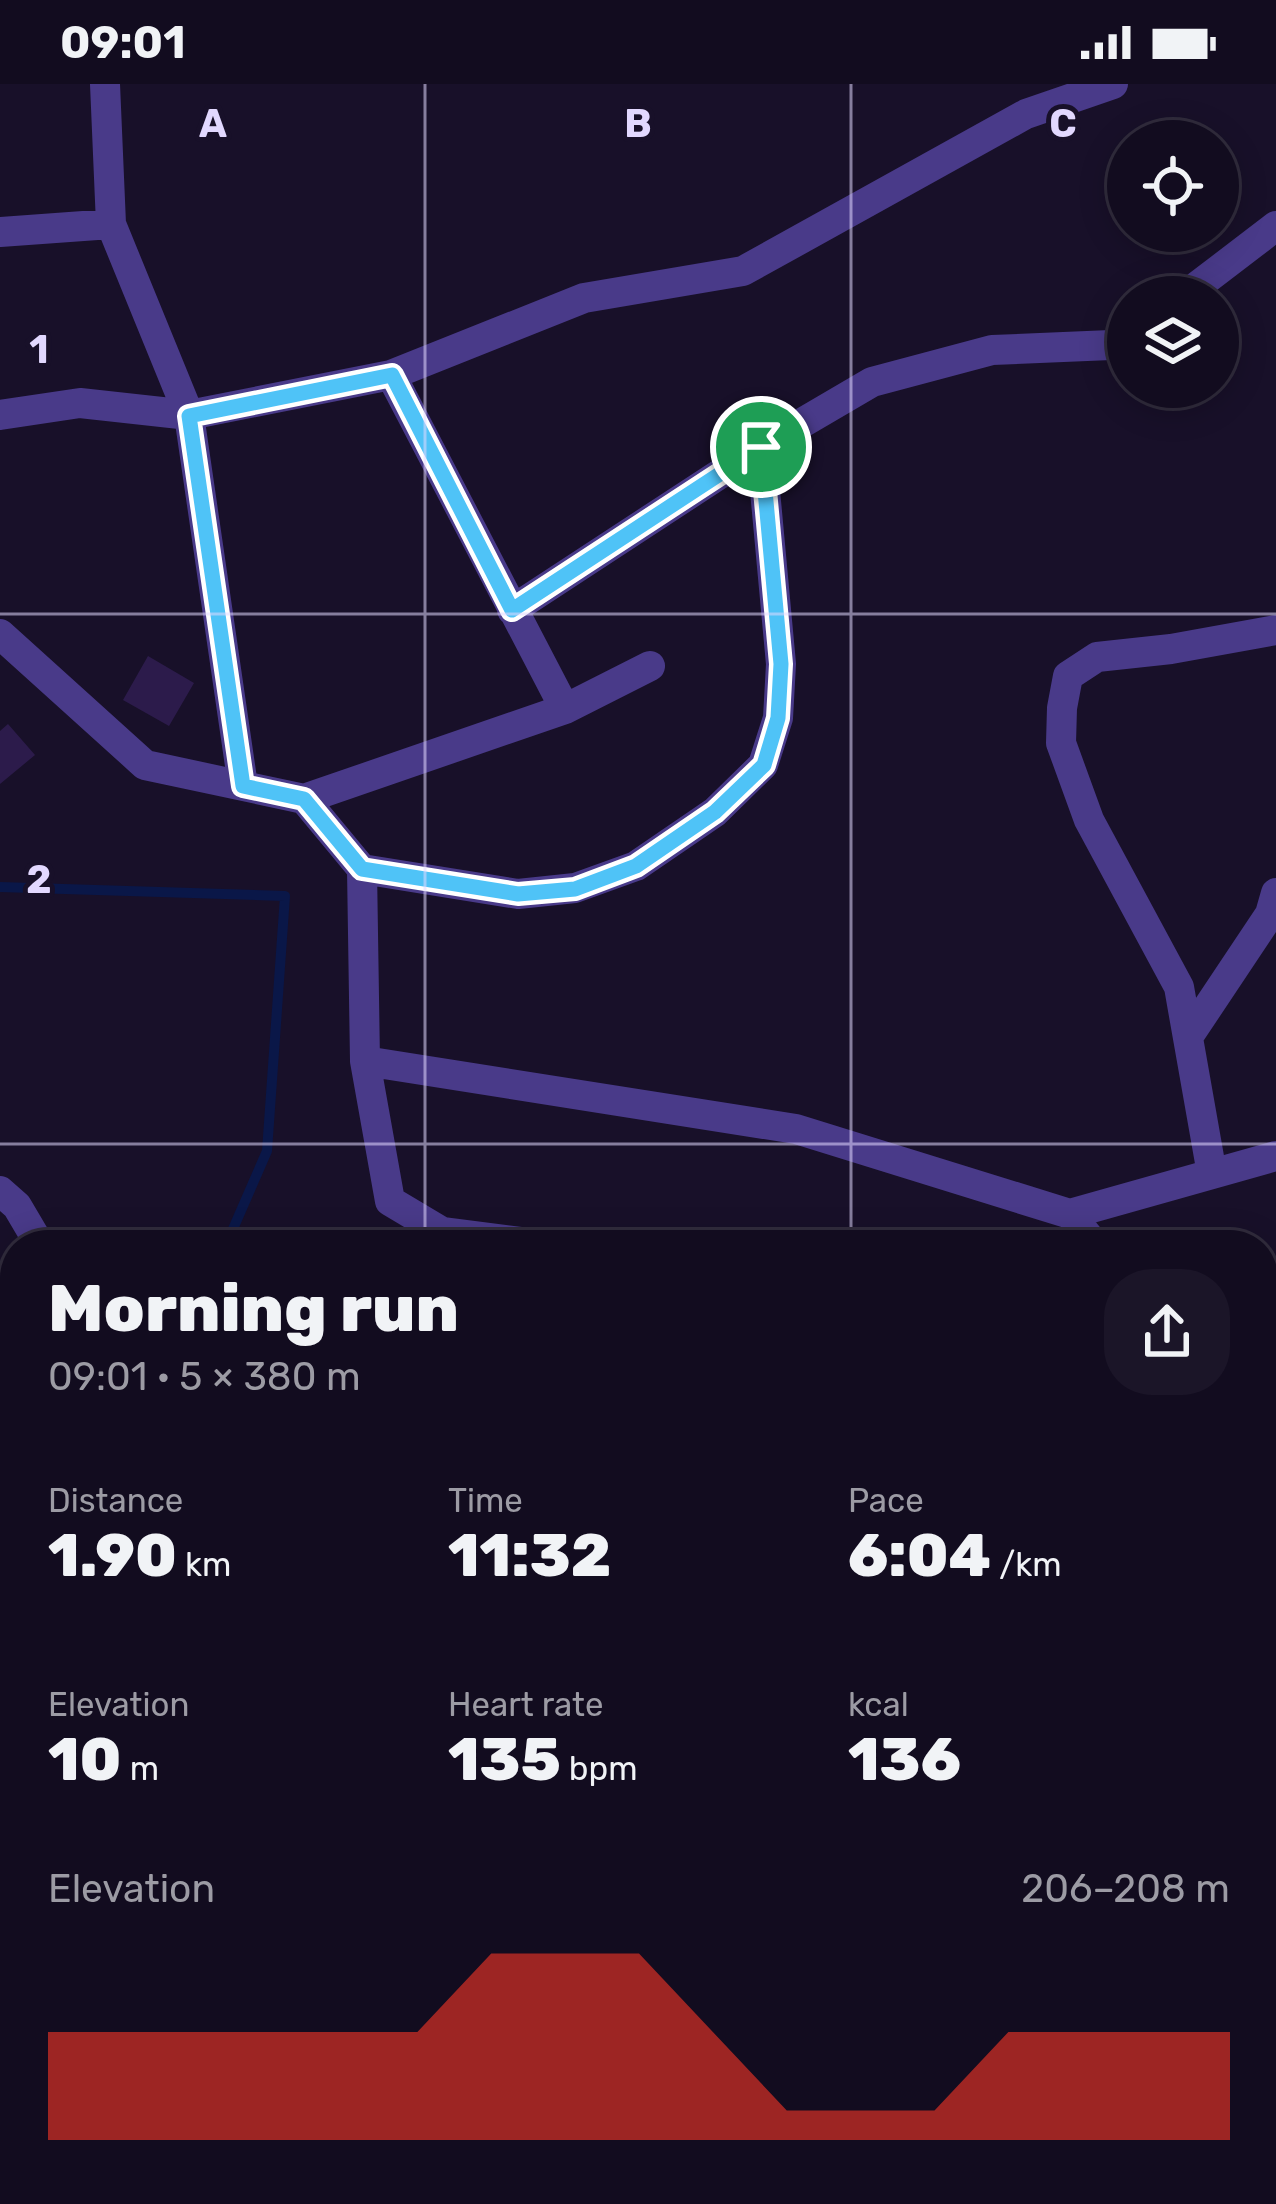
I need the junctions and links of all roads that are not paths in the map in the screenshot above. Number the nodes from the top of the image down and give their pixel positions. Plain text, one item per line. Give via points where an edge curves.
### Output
1 (105, 84) edge
2 (1113, 84) edge
3 (111, 224) junction
4 (1276, 226) edge
5 (0, 232) edge
6 (1211, 276) edge
7 (1107, 345) edge
8 (392, 375) junction
9 (0, 415) edge
10 (189, 416) junction
11 (761, 447) junction
12 (512, 610) junction
13 (1276, 630) edge
14 (0, 634) edge
15 (650, 666) dead end
16 (565, 709) junction
17 (243, 786) junction
18 (304, 799) junction
19 (362, 869) junction
20 (1276, 893) edge
21 (1187, 1037) junction
22 (364, 1061) junction
23 (1276, 1156) edge
24 (1212, 1174) junction
25 (0, 1192) edge
26 (1070, 1214) junction
27 (31, 1230) edge
28 (439, 1230) edge
29 (1083, 1230) edge

1 - 3 street
2 - 8 street via 1026,114 742,271 584,298
3 - 5 street
3 - 10 street
4 - 6 street
7 - 11 street via 992,350 919,368 872,382
8 - 10 street
8 - 12 street
9 - 10 street via 80,403
10 - 17 street
11 - 12 street
11 - 19 street via 781,664 778,718 764,765 715,812 636,866 575,889 518,894
12 - 16 street
13 - 21 street via 1096,657 1068,676 1061,743 1089,820 1179,987
14 - 17 street via 145,765
15 - 16 street
16 - 18 street
17 - 18 street
18 - 19 street
19 - 22 street
20 - 21 street
21 - 24 street
22 - 26 street via 796,1129
22 - 28 street via 390,1201
23 - 24 street
24 - 26 street
25 - 27 street
26 - 29 street

